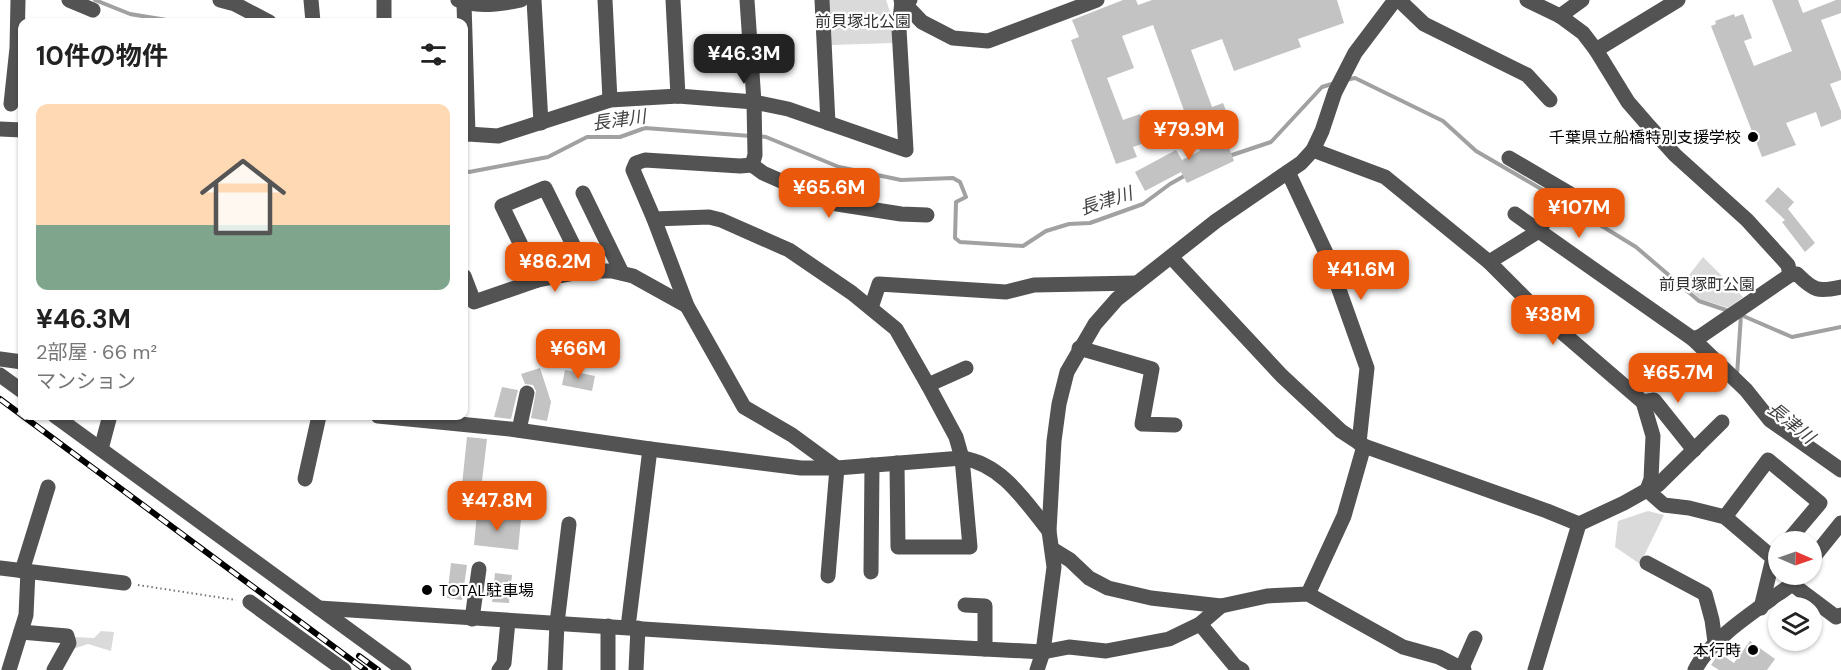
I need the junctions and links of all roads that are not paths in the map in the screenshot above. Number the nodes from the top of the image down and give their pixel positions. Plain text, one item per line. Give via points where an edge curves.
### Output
1 (18, 0) edge
2 (69, 0) edge
3 (220, 0) edge
4 (311, 0) edge
5 (384, 0) edge
6 (521, 0) edge
7 (534, 0) edge
8 (605, 0) edge
9 (673, 0) edge
10 (747, 0) edge
11 (822, 0) edge
12 (904, 0) edge
13 (1097, 0) edge
14 (1397, 0) edge
15 (1527, 0) edge
16 (1582, 0) edge
17 (1678, 0) edge
18 (461, 1) edge
19 (235, 2) edge
20 (93, 10) dead end
21 (1560, 16) junction
22 (19, 18) edge
23 (262, 18) edge
24 (313, 18) edge
25 (384, 18) edge
26 (462, 18) edge
27 (0, 48) edge
28 (18, 48) edge
29 (1596, 50) junction
30 (18, 60) edge
31 (678, 96) junction
32 (610, 100) junction
33 (1550, 100) dead end
34 (754, 102) junction
35 (11, 104) edge
36 (541, 123) junction
37 (828, 123) junction
38 (0, 129) edge
39 (18, 130) edge
40 (468, 133) edge
41 (1313, 150) junction
42 (1509, 158) dead end
43 (752, 165) junction
44 (1288, 172) junction
45 (1563, 190) junction
46 (583, 193) dead end
47 (1594, 208) dead end
48 (1515, 214) dead end
49 (927, 215) dead end
50 (654, 219) junction
51 (1539, 231) junction
52 (1171, 257) junction
53 (1489, 262) junction
54 (586, 270) junction
55 (622, 273) junction
56 (1791, 274) junction
57 (538, 280) junction
58 (1137, 283) junction
59 (468, 286) edge
60 (1841, 287) edge
61 (687, 306) junction
62 (871, 308) junction
63 (1693, 339) junction
64 (1079, 348) junction
65 (0, 359) edge
66 (18, 361) edge
67 (966, 368) dead end
68 (0, 375) edge
69 (928, 385) junction
70 (18, 388) edge
71 (527, 393) dead end
72 (1643, 402) junction
73 (61, 420) edge
74 (109, 420) edge
75 (318, 420) edge
76 (437, 420) edge
77 (1722, 422) dead end
78 (1176, 425) dead end
79 (519, 430) junction
80 (1361, 445) junction
81 (101, 449) junction
82 (650, 449) junction
83 (1694, 450) junction
84 (962, 458) junction
85 (897, 463) junction
86 (872, 465) junction
87 (837, 468) junction
88 (1841, 470) edge
89 (305, 479) dead end
90 (48, 488) dead end
91 (1647, 490) junction
92 (1725, 517) junction
93 (1841, 523) edge
94 (569, 524) dead end
95 (1579, 524) junction
96 (1049, 531) junction
97 (1796, 531) edge
98 (1822, 547) edge
99 (1052, 549) junction
100 (1768, 549) edge
101 (1647, 563) dead end
102 (0, 568) edge
103 (479, 569) dead end
104 (25, 571) junction
105 (871, 572) dead end
106 (828, 576) dead end
107 (124, 583) road end
108 (1768, 583) edge
109 (1789, 585) edge
110 (1802, 585) edge
111 (1308, 594) junction
112 (250, 602) road end
113 (965, 605) dead end
114 (1221, 606) junction
115 (319, 608) junction
116 (1761, 608) junction
117 (1841, 615) edge
118 (472, 619) junction
119 (508, 621) junction
120 (557, 623) junction
121 (1200, 624) junction
122 (608, 626) junction
123 (633, 627) junction
124 (21, 632) junction
125 (1475, 638) dead end
126 (1714, 642) junction
127 (985, 649) junction
128 (1043, 652) junction
129 (502, 666) edge
130 (9, 670) edge
131 (54, 670) edge
132 (344, 670) edge
133 (404, 670) edge
134 (555, 670) edge
135 (608, 670) edge
136 (636, 670) edge
137 (1037, 670) edge
138 (1242, 670) edge
139 (1462, 670) edge
140 (1535, 670) edge
141 (1695, 670) edge

1 - 22 street
2 - 20 street
3 - 19 street
4 - 24 street
5 - 25 street
6 - 18 street via 499,4
7 - 36 street
8 - 32 street
9 - 31 street
10 - 34 street
11 - 37 street
12 - 13 street via 922,22 953,39 988,41
12 - 37 street via 899,29 906,150
14 - 33 street via 1424,24 1527,75
14 - 41 street via 1355,52
15 - 21 street
16 - 21 street
17 - 29 street
18 - 26 street
19 - 23 street
21 - 29 street via 1583,33
27 - 28 street
29 - 56 street via 1628,102 1668,147 1747,220 1788,265
30 - 35 street
31 - 32 street
31 - 34 street
32 - 36 street
34 - 37 street
34 - 43 street
36 - 40 street via 498,136
38 - 39 street
41 - 44 street
41 - 53 street via 1385,177
42 - 45 street
43 - 49 street via 831,203
43 - 50 street via 645,160 636,163 633,170
44 - 52 street via 1215,221
44 - 80 street via 1326,253 1367,368
45 - 47 street
45 - 51 street
46 - 55 street
48 - 51 street
50 - 61 street
50 - 62 street via 721,219 789,250
51 - 53 street
51 - 63 street
52 - 58 street
52 - 80 street via 1282,376
53 - 72 street via 1542,315
54 - 55 street
54 - 57 street
54 - 57 street via 545,188 502,206
55 - 61 street
56 - 60 street via 1797,274 1809,287 1818,290
56 - 63 street
57 - 59 street via 474,302
58 - 62 street via 1034,285 1006,292 879,284
58 - 64 street via 1117,299
61 - 87 street via 744,407
62 - 69 street via 896,329
63 - 88 street via 1746,390 1770,420
64 - 78 street via 1152,369 1142,424
64 - 96 street via 1067,372 1059,404
65 - 66 street
67 - 69 street
68 - 70 street
69 - 84 street via 956,437
71 - 79 street
72 - 83 street via 1654,400
72 - 91 street via 1653,436
73 - 81 street
74 - 81 street
75 - 89 street
76 - 79 street
77 - 83 street
79 - 82 street
80 - 95 street
80 - 111 street via 1344,516
81 - 115 street
82 - 87 street via 801,468
82 - 123 street
83 - 91 street via 1658,485
84 - 85 street
84 - 85 street via 970,547 898,547
84 - 96 street via 995,470
85 - 86 street
86 - 87 street
86 - 105 street
87 - 106 street
90 - 104 street
91 - 92 street via 1664,505
91 - 95 street
92 - 97 street via 1768,460 1820,502
92 - 100 street
93 - 98 street
94 - 120 street
95 - 140 street
96 - 99 street
99 - 114 street via 1108,588 1151,598
99 - 128 street
101 - 126 street via 1705,594
102 - 104 street
103 - 118 street
104 - 107 street
104 - 124 street via 26,615
108 - 116 street
109 - 116 street
110 - 117 street via 1836,617
111 - 114 street via 1267,596
111 - 139 street via 1403,647 1439,657
112 - 132 street
113 - 127 street via 984,606
114 - 121 street
115 - 118 street
115 - 133 street
116 - 126 street
118 - 119 street
119 - 120 street
119 - 129 street
120 - 122 street
120 - 134 street
121 - 128 street via 1169,639 1106,651 1069,647
121 - 138 street
122 - 123 street
122 - 135 street
123 - 127 street
123 - 136 street
124 - 130 street
124 - 131 street via 67,636 69,643
125 - 139 street
126 - 141 street
127 - 128 street
128 - 137 street

